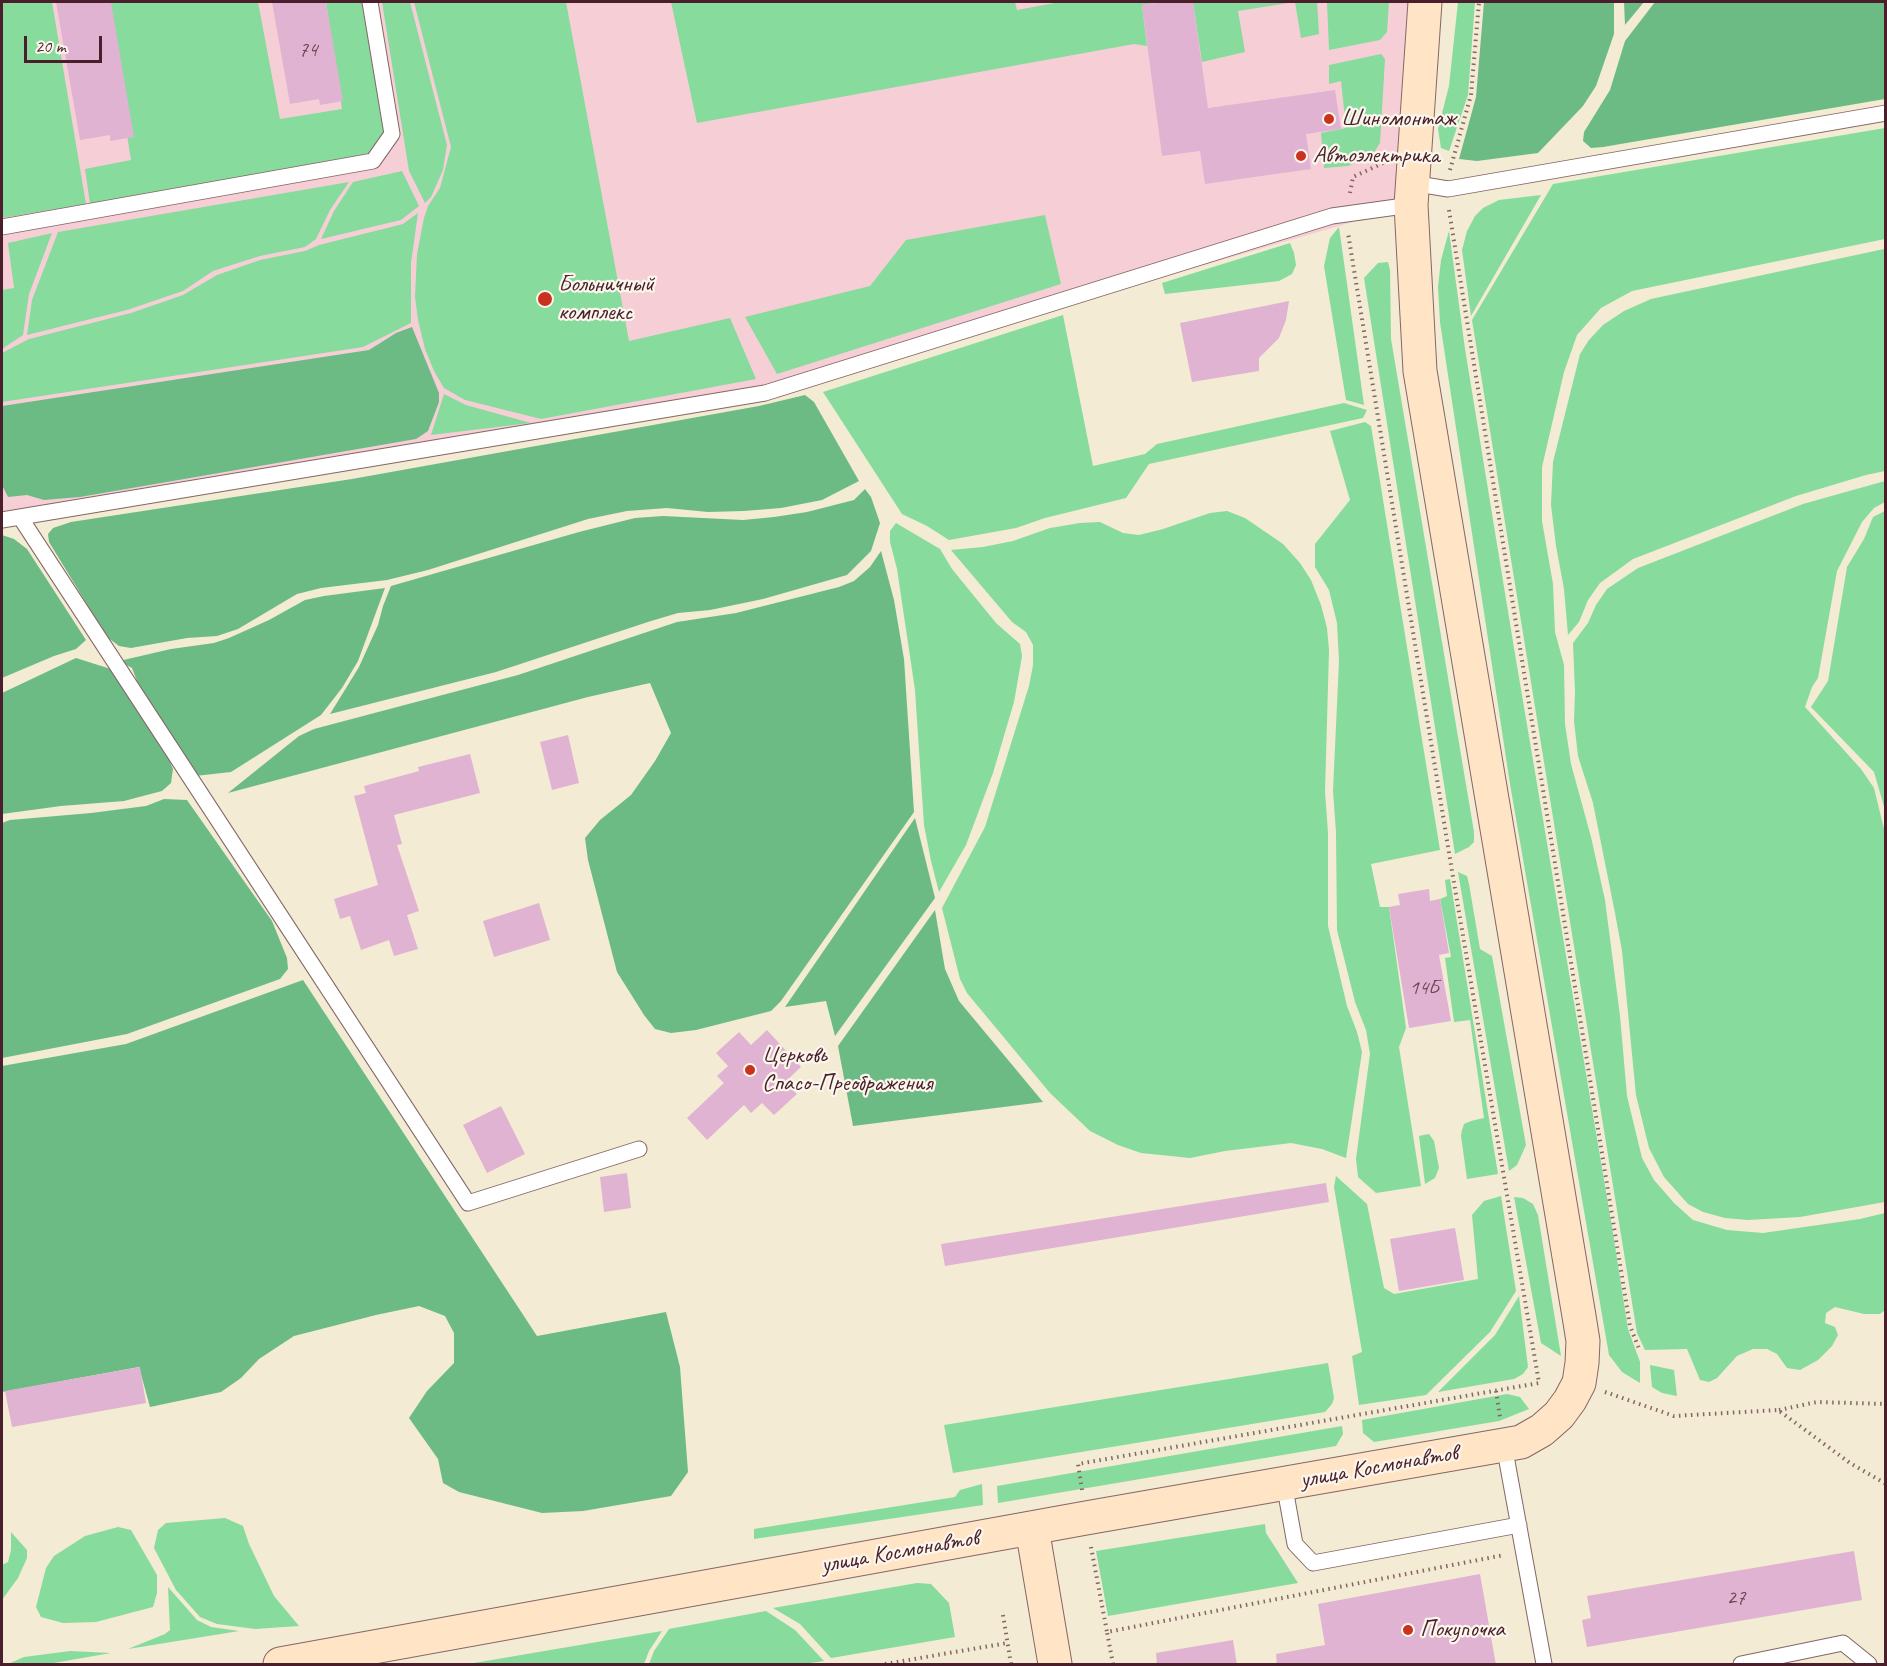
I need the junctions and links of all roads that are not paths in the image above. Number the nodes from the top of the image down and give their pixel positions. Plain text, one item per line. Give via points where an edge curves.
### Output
1 (370, 2) edge
2 (1425, 2) edge
3 (1886, 113) edge
4 (1412, 194) junction
5 (2, 227) edge
6 (20, 517) junction
7 (2, 520) edge
8 (639, 1149) dead end
9 (1513, 1443) junction
10 (1284, 1483) junction
11 (1519, 1525) junction
12 (1032, 1528) junction
13 (347, 1659) edge
14 (1771, 1661) edge
15 (280, 1665) edge
16 (1055, 1665) edge
17 (1544, 1665) edge
18 (1741, 1665) edge
19 (1869, 1665) edge

1 - 5 lane via 392,134 373,161
2 - 4 main road
3 - 4 lane
4 - 6 lane via 765,393
4 - 9 main road via 1420,371 1582,1341 1579,1383 1559,1415 1542,1430
6 - 7 lane
6 - 8 lane via 468,1203
9 - 10 main road, улица Космонавтов
9 - 11 lane
10 - 11 lane via 1295,1544 1313,1563
10 - 12 main road, улица Космонавтов
11 - 17 lane
12 - 13 main road, улица Космонавтов
12 - 16 main road
13 - 15 main road, улица Космонавтов
14 - 18 lane
14 - 19 lane via 1843,1643

